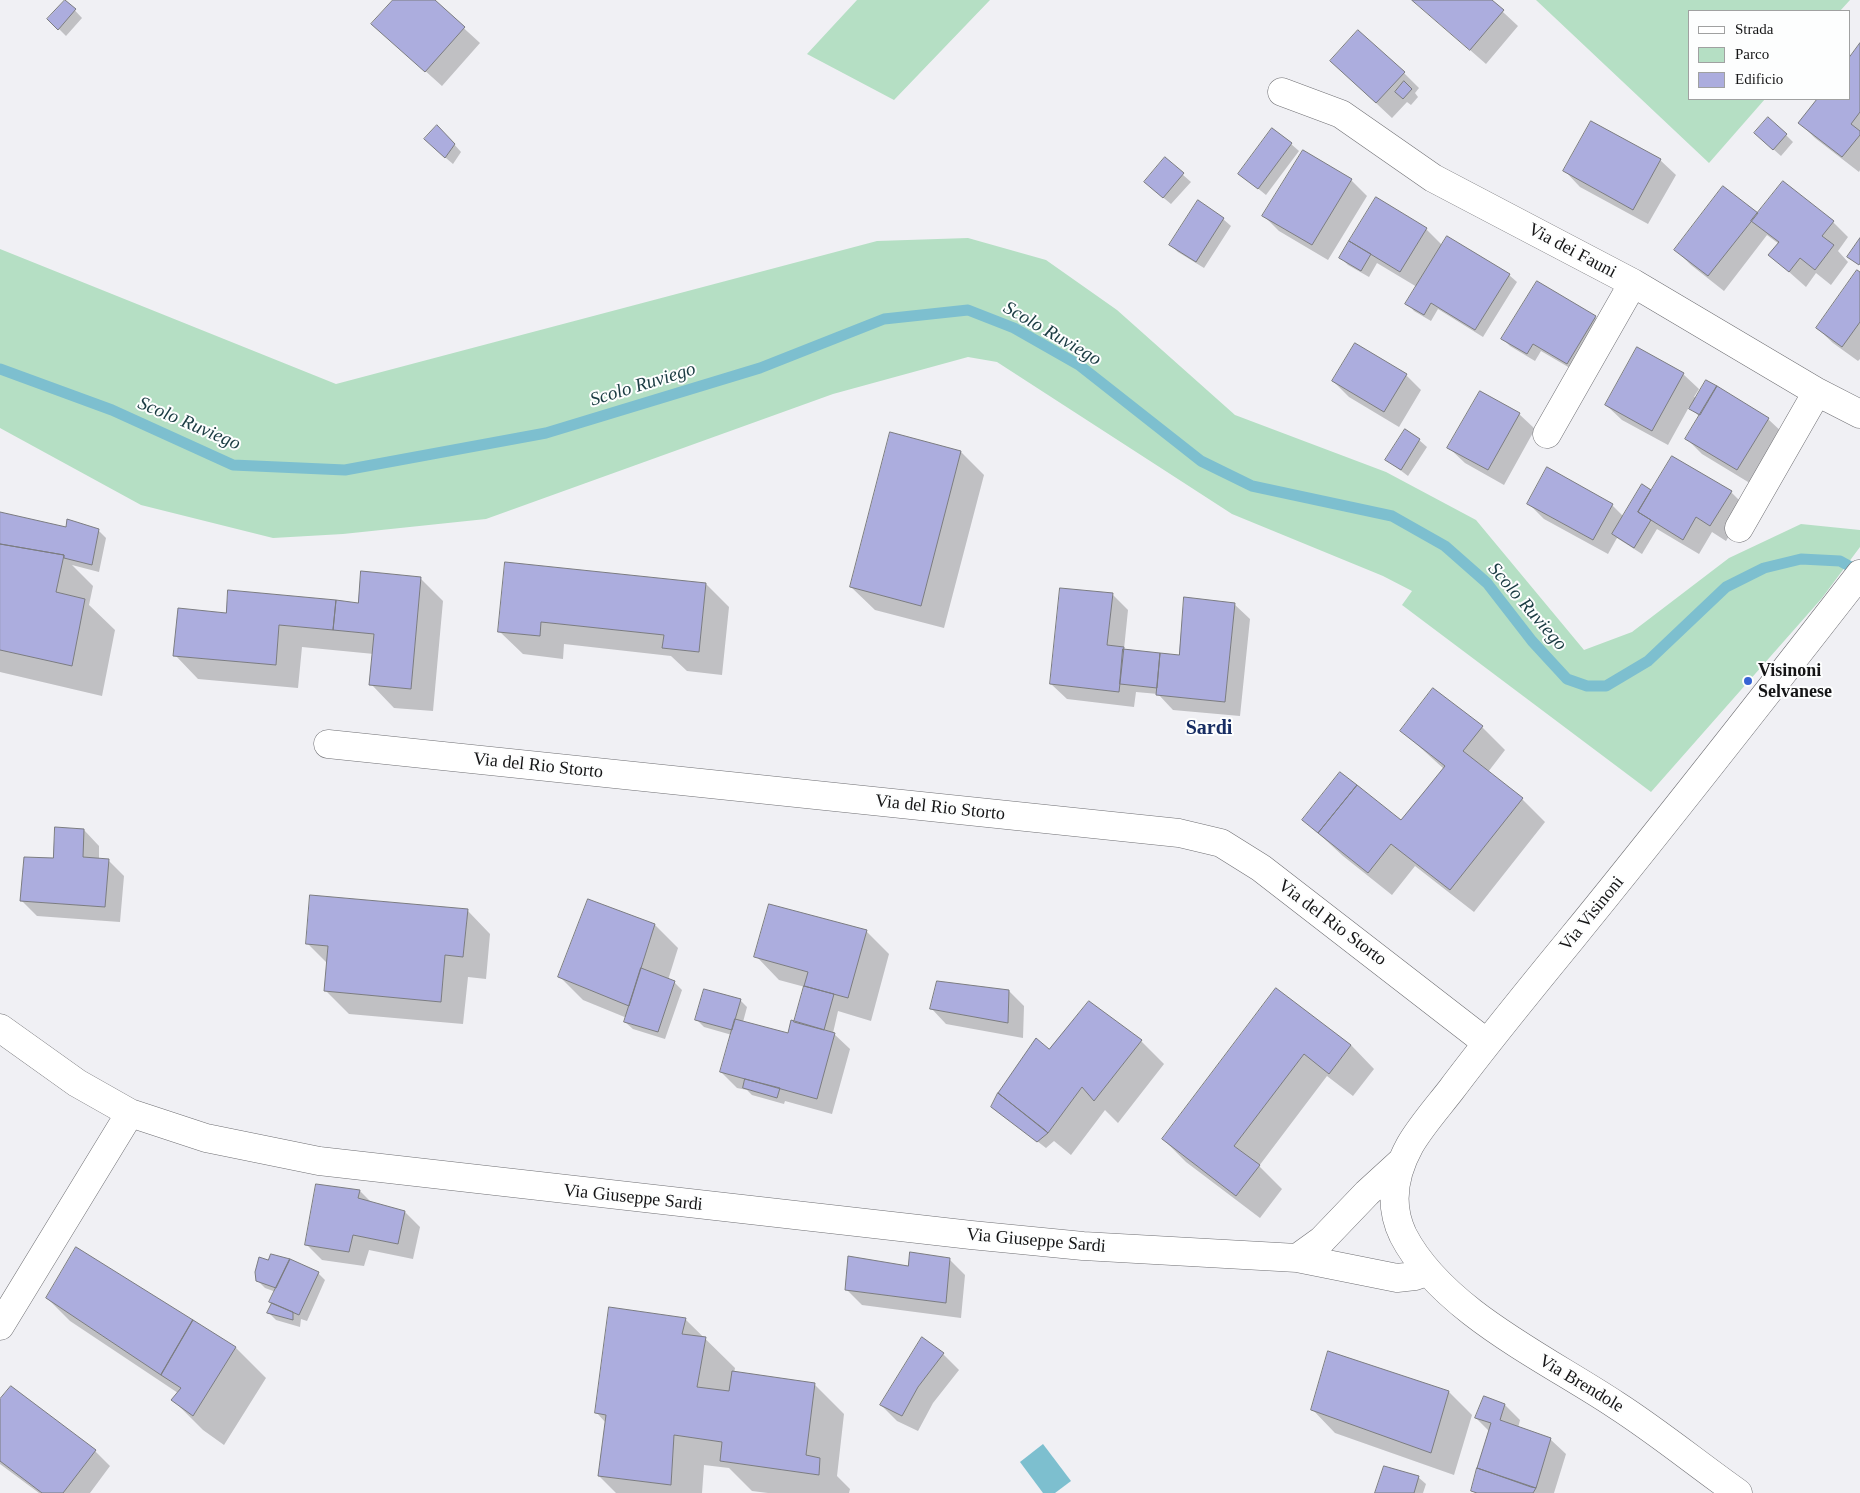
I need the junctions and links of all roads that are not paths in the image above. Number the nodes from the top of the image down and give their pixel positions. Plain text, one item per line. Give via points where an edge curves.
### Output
1 (1282, 92) dead end
2 (1633, 282) junction
3 (1817, 392) junction
4 (1860, 414) edge
5 (1547, 434) dead end
6 (1739, 528) dead end
7 (1853, 584) edge
8 (328, 744) dead end
9 (0, 1028) edge
10 (1487, 1043) junction
11 (130, 1113) junction
12 (1402, 1161) junction
13 (1297, 1258) junction
14 (1427, 1272) junction
15 (0, 1326) edge
16 (1738, 1493) edge

1 - 2 street, Via dei Fauni via 1341,114 1433,178
2 - 3 street, Via dei Fauni
2 - 5 street
3 - 4 street, Via dei Fauni
3 - 6 street
7 - 10 street, Via Visinoni via 1698,783
8 - 10 street, Via del Rio Storto via 1179,833 1221,843 1261,868
9 - 11 street, Via Giuseppe Sardi via 77,1084
10 - 12 street, Via Visinoni via 1411,1142
11 - 13 street, Via Giuseppe Sardi via 206,1138 319,1161 971,1236
11 - 15 street
12 - 13 street via 1322,1240
12 - 14 street, Via Visinoni via 1395,1180 1393,1200 1396,1218
13 - 14 street, Via Giuseppe Sardi via 1397,1278
14 - 16 street, Via Brendole via 1530,1354 1618,1406

